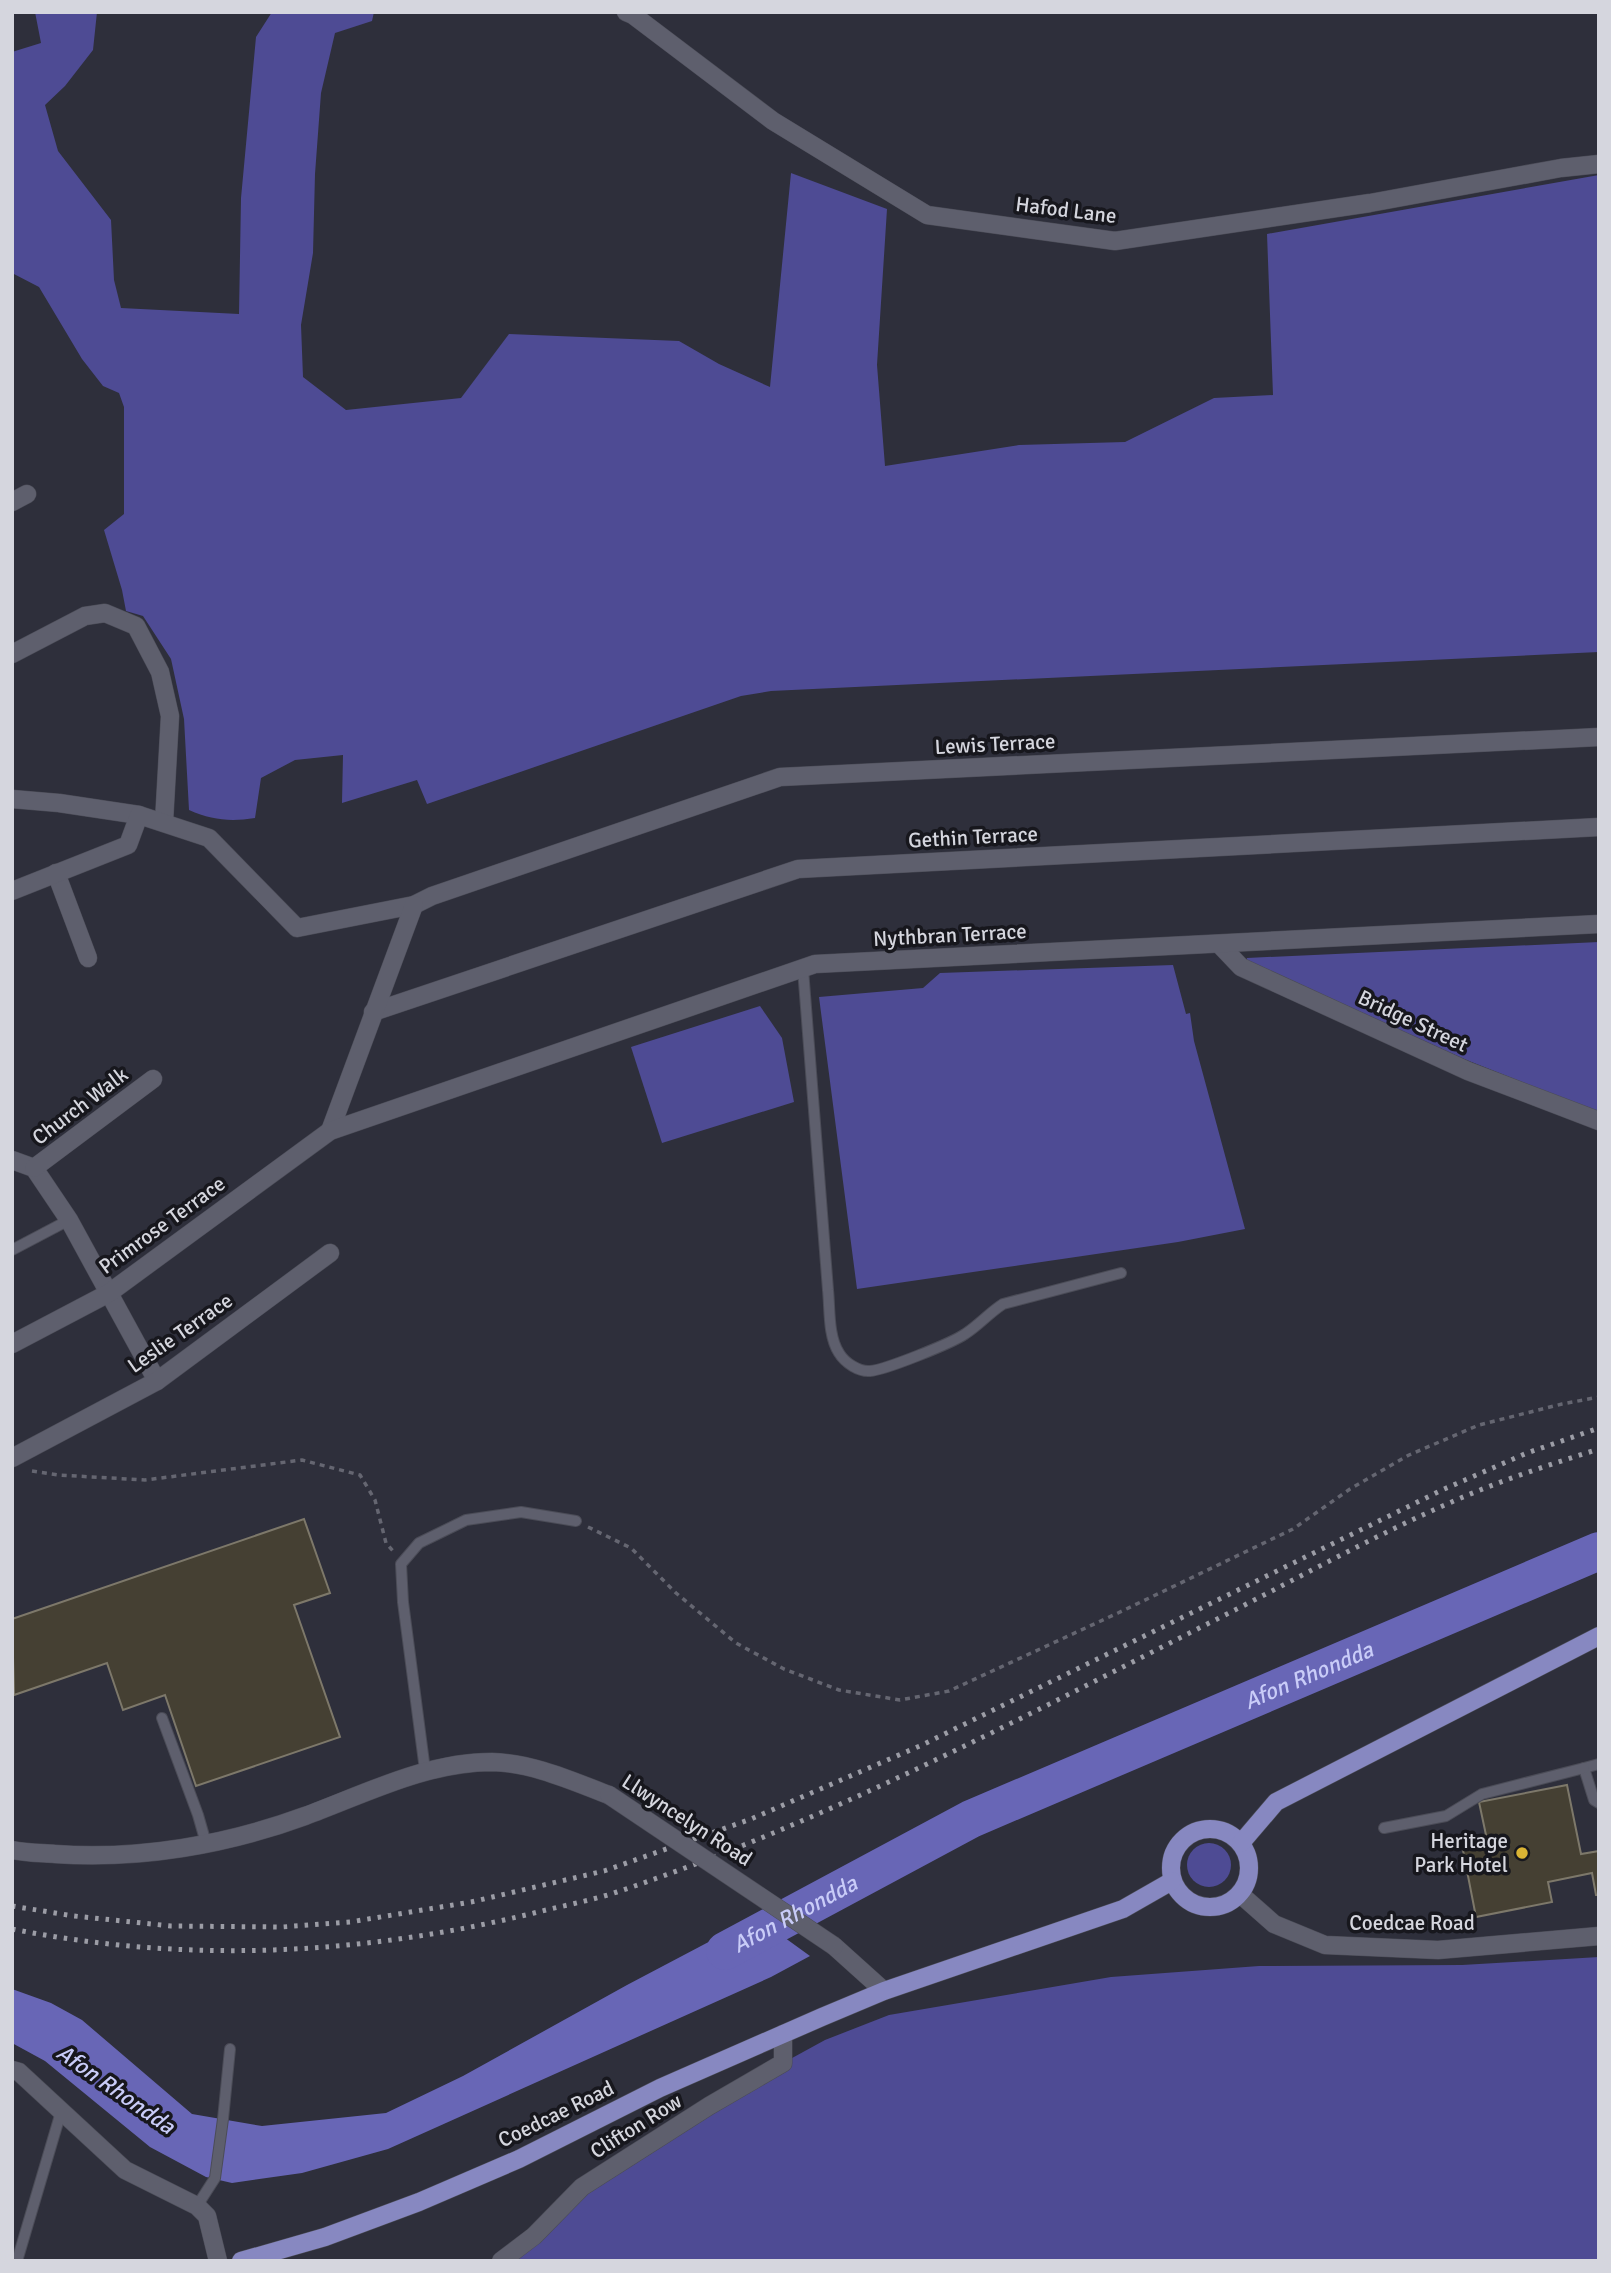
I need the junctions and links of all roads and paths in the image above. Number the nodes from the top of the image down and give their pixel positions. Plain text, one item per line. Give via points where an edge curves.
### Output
1 (626, 12) edge
2 (1599, 164) edge
3 (12, 654) edge
4 (1599, 737) edge
5 (12, 799) edge
6 (139, 815) junction
7 (164, 822) junction
8 (1599, 827) edge
9 (57, 873) junction
10 (12, 891) edge
11 (414, 905) junction
12 (1599, 925) edge
13 (1219, 944) junction
14 (88, 958) dead end
15 (803, 969) junction
16 (373, 1012) junction
17 (153, 1079) dead end
18 (1599, 1121) edge
19 (330, 1130) junction
20 (12, 1160) edge
21 (34, 1168) junction
22 (69, 1220) junction
23 (12, 1250) edge
24 (330, 1253) dead end
25 (1121, 1273) dead end
26 (109, 1293) junction
27 (12, 1344) edge
28 (157, 1381) junction
29 (1599, 1397) edge
30 (18, 1464) edge
31 (576, 1521) joint
32 (401, 1564) junction
33 (1599, 1636) edge
34 (162, 1718) dead end
35 (1599, 1764) edge
36 (1584, 1768) junction
37 (425, 1770) junction
38 (1599, 1803) edge
39 (1384, 1828) dead end
40 (206, 1843) junction
41 (1241, 1843) junction
42 (12, 1850) edge
43 (1172, 1881) junction
44 (1240, 1894) junction
45 (1599, 1936) edge
46 (884, 1991) junction
47 (783, 2034) junction
48 (230, 2049) dead end
49 (12, 2070) edge
50 (61, 2112) junction
51 (197, 2206) junction
52 (17, 2261) edge
53 (218, 2261) edge
54 (241, 2261) edge
55 (501, 2261) edge

1 - 2 street, Hafod Lane via 773,121 927,215 1115,241
3 - 7 street via 85,616 105,613 136,626 160,672 170,716
4 - 11 street, Lewis Terrace via 780,777
5 - 6 street
6 - 7 street
6 - 9 street via 128,845
7 - 11 street, Lewis Terrace via 209,838 297,928
8 - 16 street, Gethin Terrace via 798,869
9 - 10 street
9 - 14 street
11 - 16 street
12 - 13 street, Nythbran Terrace
13 - 15 street, Nythbran Terrace via 815,964
13 - 18 street, Bridge Street via 1241,967 1468,1071
15 - 19 street, Nythbran Terrace
15 - 25 lane via 828,1290 834,1339 847,1361 868,1372 886,1368 965,1335 1003,1304
16 - 19 street
17 - 21 street, Church Walk
19 - 26 street, Primrose Terrace
20 - 21 street
21 - 22 street
22 - 23 lane
22 - 26 street
24 - 28 street, Leslie Terrace
26 - 27 street, Primrose Terrace
26 - 28 street
28 - 30 street, Leslie Terrace
29 - 31 path via 1479,1425 1409,1455 1293,1529 950,1691 900,1700 839,1690 760,1656 676,1593 631,1548
30 - 32 path via 58,1475 145,1479 302,1460 360,1475 375,1500 386,1543
31 - 32 lane via 521,1512 466,1520 419,1543
32 - 37 lane
33 - 41 main road via 1276,1802
34 - 40 lane
35 - 36 lane
36 - 38 lane
36 - 39 lane via 1482,1794 1446,1816
37 - 40 street, Llwyncelyn Road via 302,1817
37 - 46 street, Llwyncelyn Road, bridge via 492,1762 537,1769 610,1795 834,1946
40 - 42 street, Llwyncelyn Road via 153,1853 77,1856
41 - 43 main road via 1224,1831 1196,1831 1175,1850
41 - 44 main road via 1250,1869
43 - 44 main road via 1192,1904 1206,1908 1229,1903
43 - 46 main road via 1123,1909
44 - 45 street, Coedcae Road via 1274,1924 1325,1945 1438,1950
46 - 47 main road, Coedcae Road
47 - 54 main road, Coedcae Road via 419,2202 325,2237
47 - 55 street, Clifton Row via 783,2063 582,2187 534,2236
48 - 51 lane via 215,2178
49 - 50 street
50 - 51 street via 125,2170
50 - 52 lane
51 - 53 street via 207,2216

